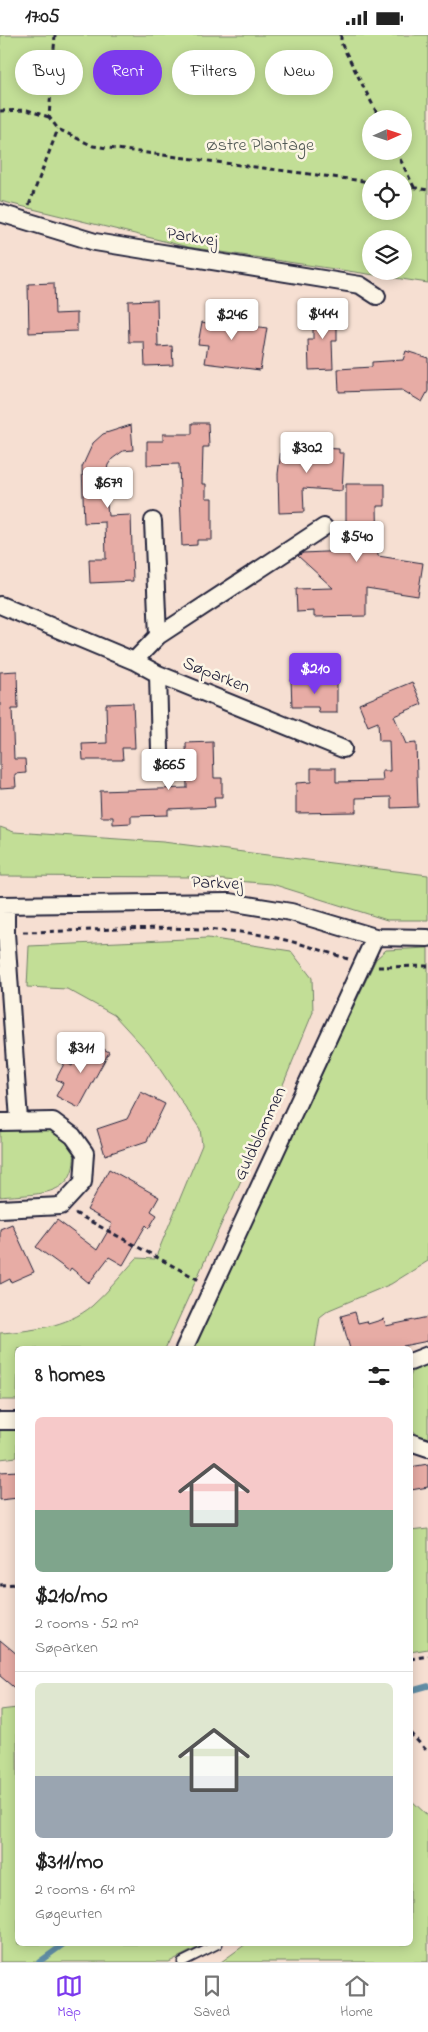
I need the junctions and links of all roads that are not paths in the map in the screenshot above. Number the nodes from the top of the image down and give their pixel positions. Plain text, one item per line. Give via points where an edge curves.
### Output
1 (0, 213) edge
2 (378, 296) dead end
3 (153, 521) dead end
4 (324, 527) dead end
5 (0, 605) edge
6 (158, 635) junction
7 (134, 661) junction
8 (158, 674) junction
9 (342, 749) dead end
10 (160, 750) dead end
11 (3, 905) edge
12 (375, 937) junction
13 (428, 938) edge
14 (19, 1120) junction
15 (0, 1122) edge
16 (0, 1209) edge
17 (185, 1346) edge
18 (428, 1355) edge
19 (413, 1361) edge
20 (0, 1421) edge
21 (15, 1421) edge
22 (413, 1443) edge
23 (428, 1448) edge
24 (214, 1946) edge
25 (182, 1962) edge

1 - 2 street, Parkvej via 95,242 360,285
3 - 6 street
4 - 6 street
5 - 7 street, Søparken
6 - 7 street
7 - 8 street, Søparken
8 - 9 street, Søparken
8 - 10 street, Søparken
11 - 12 street, Parkvej via 228,902 291,912
11 - 14 street
12 - 13 street, Parkvej
12 - 17 street, Guldblommen
14 - 15 street
14 - 16 street via 53,1121 73,1136 85,1153 83,1182 61,1206
18 - 19 street
20 - 21 street
22 - 23 street
24 - 25 lane

